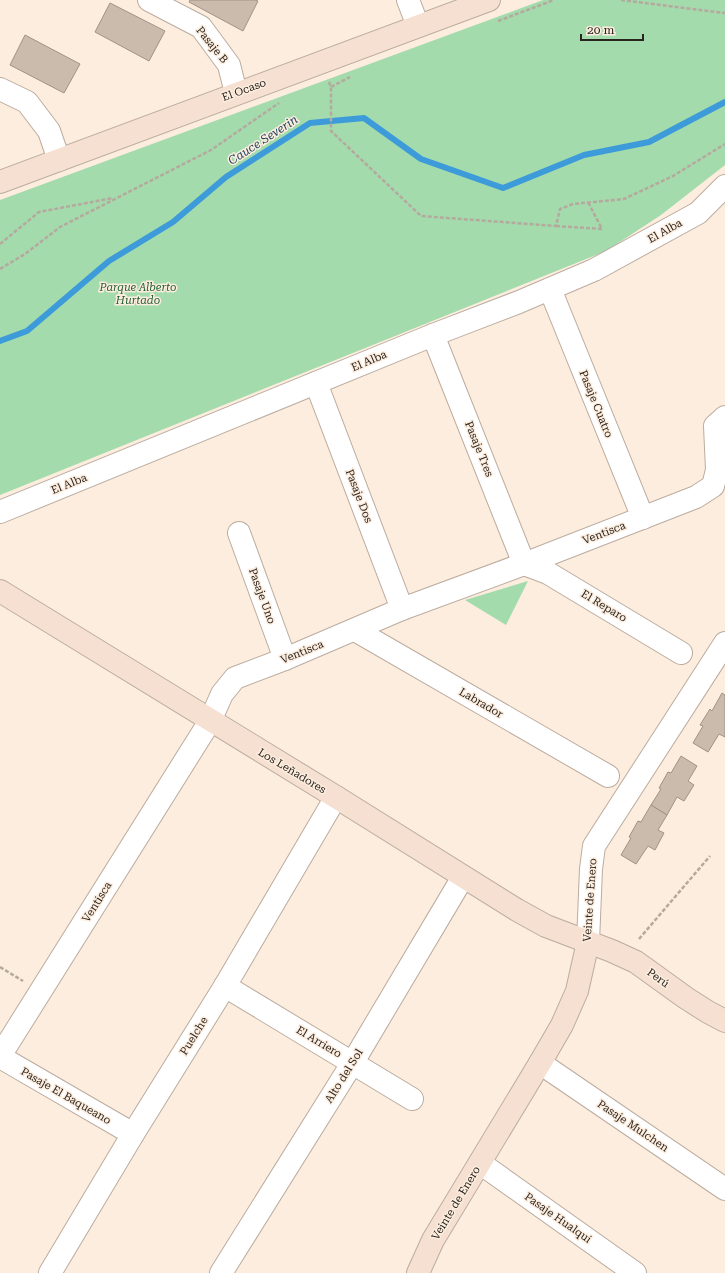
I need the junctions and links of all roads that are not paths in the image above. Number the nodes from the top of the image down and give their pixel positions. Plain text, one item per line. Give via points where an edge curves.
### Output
1 (149, 0) edge
2 (408, 0) edge
3 (489, 0) edge
4 (418, 26) junction
5 (0, 89) edge
6 (236, 94) junction
7 (59, 160) junction
8 (0, 182) edge
9 (725, 186) edge
10 (550, 289) junction
11 (433, 335) junction
12 (316, 383) junction
13 (725, 417) edge
14 (0, 512) edge
15 (643, 518) junction
16 (239, 533) dead end
17 (524, 564) junction
18 (0, 591) edge
19 (402, 610) junction
20 (355, 630) junction
21 (725, 643) edge
22 (681, 653) dead end
23 (285, 659) junction
24 (210, 721) junction
25 (608, 776) dead end
26 (336, 797) junction
27 (464, 877) junction
28 (588, 942) junction
29 (225, 986) junction
30 (725, 1021) edge
31 (0, 1056) edge
32 (353, 1062) junction
33 (540, 1063) junction
34 (412, 1099) dead end
35 (133, 1134) junction
36 (480, 1163) junction
37 (724, 1187) edge
38 (420, 1272) edge
39 (50, 1273) edge
40 (222, 1273) edge
41 (635, 1273) edge

1 - 6 street, Pasaje B via 201,27 229,65
2 - 4 street
3 - 4 street, El Ocaso
4 - 6 street, El Ocaso
5 - 7 street via 27,102 49,131
6 - 7 street, El Ocaso
7 - 8 street, El Ocaso
9 - 10 street, El Alba via 698,212 594,270
10 - 11 street, El Alba
10 - 15 street, Pasaje Cuatro
11 - 12 street, El Alba
11 - 17 street, Pasaje Tres
12 - 14 street, El Alba
12 - 19 street, Pasaje Dos
13 - 15 street, Ventisca via 715,426 717,470 713,486 696,497
15 - 17 street, Ventisca
16 - 23 street, Pasaje Uno
17 - 19 street, Ventisca
17 - 22 street, El Reparo via 548,573
18 - 24 street, Los Leñadores
19 - 20 street, Ventisca
20 - 23 street, Ventisca
20 - 25 street, Labrador
21 - 28 street, Veinte de Enero via 594,846
23 - 24 street, Ventisca via 235,678 222,694
24 - 26 street, Los Leñadores
24 - 31 street, Ventisca
26 - 27 street, Los Leñadores
26 - 29 street, Puelche
27 - 28 street, Los Leñadores via 546,926
27 - 32 street, Alto del Sol
28 - 30 street, Perú via 636,962
28 - 33 street, Veinte de Enero via 577,991 562,1025
29 - 32 street, El Arriero
29 - 35 street, Puelche
31 - 35 street, Pasaje El Baqueano
32 - 34 street, El Arriero
32 - 40 street, Alto del Sol
33 - 36 street, Veinte de Enero
33 - 37 street, Pasaje Mulchen
35 - 39 street, Puelche
36 - 38 street, Veinte de Enero via 433,1240
36 - 41 street, Pasaje Hualqui

